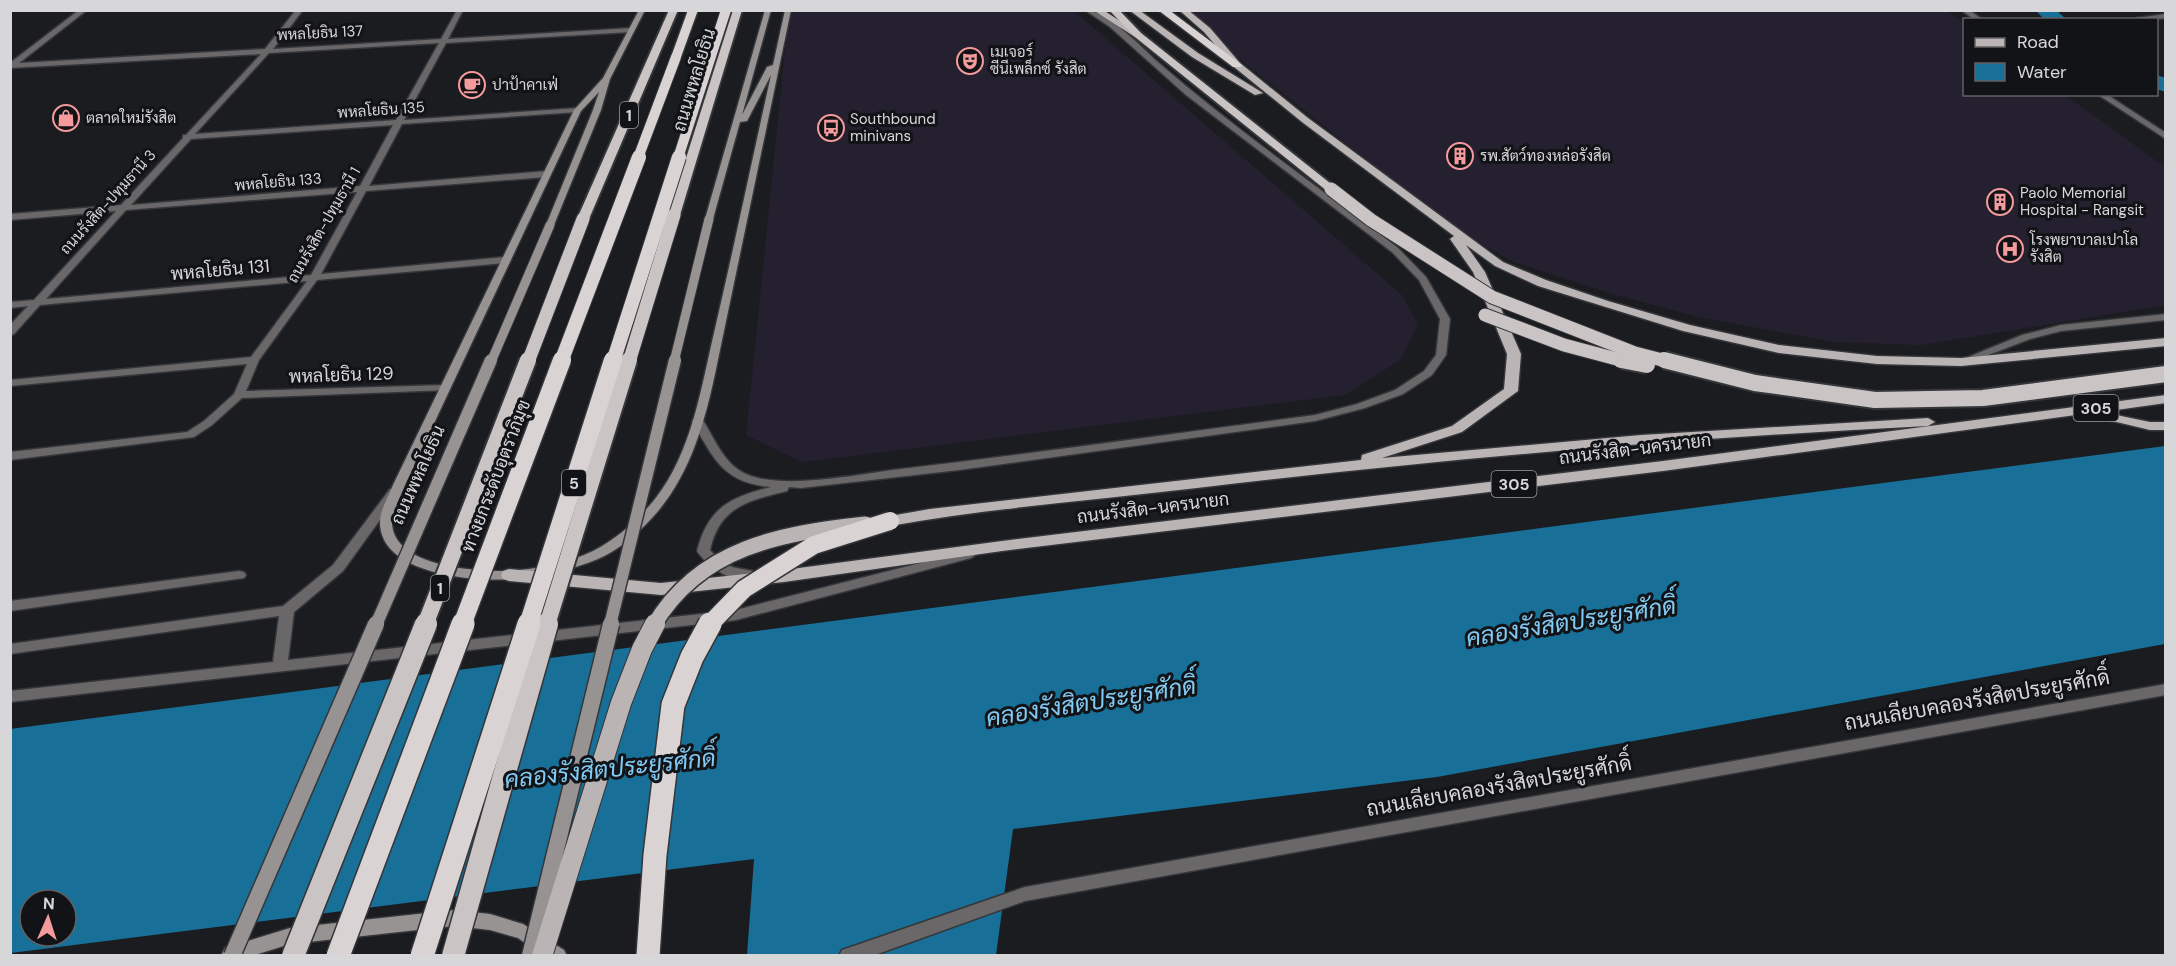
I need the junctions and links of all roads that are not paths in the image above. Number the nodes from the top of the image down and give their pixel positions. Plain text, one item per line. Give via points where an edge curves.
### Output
1 (84, 10) edge
2 (300, 10) edge
3 (460, 10) edge
4 (642, 10) edge
5 (674, 10) edge
6 (693, 10) edge
7 (726, 10) edge
8 (738, 10) edge
9 (768, 10) edge
10 (788, 10) edge
11 (1088, 10) edge
12 (1097, 10) edge
13 (1113, 10) edge
14 (1133, 10) edge
15 (1162, 10) edge
16 (1184, 10) edge
17 (1964, 10) edge
18 (2166, 16) edge
19 (1977, 18) edge
20 (2140, 18) dead end
21 (631, 30) junction
22 (1138, 35) junction
23 (445, 39) junction
24 (268, 50) junction
25 (779, 53) junction
26 (1237, 65) junction
27 (11, 66) edge
28 (606, 79) junction
29 (2103, 96) edge
30 (578, 110) junction
31 (1305, 120) junction
32 (399, 122) junction
33 (186, 137) junction
34 (2166, 137) edge
35 (730, 146) junction
36 (547, 174) junction
37 (362, 189) junction
38 (122, 208) junction
39 (10, 217) edge
40 (1448, 227) junction
41 (505, 260) junction
42 (314, 278) junction
43 (38, 303) junction
44 (10, 305) edge
45 (1485, 315) dead end
46 (2166, 317) edge
47 (10, 332) edge
48 (2166, 342) edge
49 (254, 360) junction
50 (1961, 362) junction
51 (2166, 374) edge
52 (1737, 378) junction
53 (10, 383) edge
54 (444, 388) junction
55 (239, 394) junction
56 (2166, 399) edge
57 (2077, 411) junction
58 (2027, 417) junction
59 (698, 421) junction
60 (2166, 426) edge
61 (10, 456) edge
62 (1338, 467) junction
63 (801, 484) junction
64 (399, 485) junction
65 (890, 521) junction
66 (1002, 546) junction
67 (239, 575) dead end
68 (509, 575) junction
69 (784, 576) junction
70 (10, 606) edge
71 (287, 610) junction
72 (10, 649) edge
73 (280, 665) junction
74 (2166, 689) edge
75 (10, 697) edge
76 (227, 956) edge
77 (232, 956) edge
78 (293, 956) edge
79 (338, 956) edge
80 (422, 956) edge
81 (453, 956) edge
82 (530, 956) edge
83 (542, 956) edge
84 (558, 956) edge
85 (648, 956) edge
86 (848, 956) edge

1 - 27 street
2 - 24 street, ถนนรังสิต-ปทุมธานี 3
3 - 23 street, ถนนรังสิต-ปทุมธานี 1
4 - 21 main road, ถนนพหลโยธิน / 1
5 - 78 highway, 1, bridge via 584,219
6 - 79 highway, ทางยกระดับอุตราภิมุข, bridge
7 - 80 highway, 5, bridge
8 - 81 highway, ถนนพหลโยธิน, bridge via 529,683
9 - 35 main road
10 - 25 main road
11 - 63 street via 1189,93 1395,250 1423,279 1445,320 1441,355 1428,373 1399,392 1315,418
12 - 22 main road
13 - 22 highway
14 - 31 main road via 1195,55
15 - 26 highway
16 - 26 main road via 1208,30
17 - 19 street
18 - 20 street
21 - 23 street, พหลโยธิน 137
21 - 28 main road, ถนนพหลโยธิน / 1
22 - 52 highway, bridge via 1371,220 1492,297 1635,353
23 - 24 street, พหลโยธิน 137
23 - 32 street, ถนนรังสิต-ปทุมธานี 1
24 - 27 street, พหลโยธิน 137
24 - 33 street, ถนนรังสิต-ปทุมธานี 3
25 - 35 main road
25 - 59 main road via 741,246
26 - 31 main road
28 - 30 main road
28 - 77 main road, ถนนพหลโยธิน / 1, bridge via 550,225
29 - 34 street
30 - 32 street, พหลโยธิน 135
30 - 36 main road
31 - 40 main road
32 - 33 street, พหลโยธิน 135
32 - 37 street, ถนนรังสิต-ปทุมธานี 1
33 - 38 street, ถนนรังสิต-ปทุมธานี 3
35 - 82 main road, bridge
36 - 37 street, พหลโยธิน 133
36 - 41 main road
37 - 38 street, พหลโยธิน 133
37 - 42 street, ถนนรังสิต-ปทุมธานี 1
38 - 39 street, พหลโยธิน 133
38 - 43 street, ถนนรังสิต-ปทุมธานี 3
40 - 50 main road via 1498,264 1542,283 1687,328 1779,349 1877,360
40 - 62 main road via 1479,272 1514,354 1511,390 1456,429
41 - 42 street, พหลโยธิน 131
41 - 54 main road
42 - 43 street, พหลโยธิน 131
42 - 49 street, ถนนรังสิต-ปทุมธานี 1
43 - 44 street, พหลโยธิน 131
43 - 47 street, ถนนรังสิต-ปทุมธานี 3
45 - 52 highway, bridge via 1556,343 1618,361
46 - 50 street via 2061,328
48 - 50 main road
49 - 53 street
49 - 55 street, ถนนรังสิต-ปทุมธานี 1
51 - 52 highway, bridge via 1983,398 1875,400
54 - 55 street, พหลโยธิน 129
54 - 64 main road
55 - 61 street, ถนนรังสิต-ปทุมธานี 1 via 190,435
56 - 57 main road, ถนนรังสิต-นครนายก / 305
57 - 58 main road, ถนนรังสิต-นครนายก / 305
57 - 60 main road
58 - 62 main road via 1718,433
58 - 66 main road, ถนนรังสิต-นครนายก / 305 via 1663,466
59 - 63 street via 732,471 749,479
59 - 68 main road via 666,493 623,537 604,551 575,563
62 - 65 main road
63 - 69 street via 757,493 728,509 710,527 703,551 717,568 743,575
64 - 68 main road via 386,524 393,543 408,558 432,567
64 - 71 street via 338,568
65 - 83 main road, bridge via 834,527 756,547 720,561 688,581 663,608 628,682
65 - 85 highway, bridge via 814,545 744,589 710,624 673,705 655,855
66 - 69 main road, ถนนรังสิต-นครนายก
66 - 73 street via 736,615
67 - 70 street
68 - 69 main road, ถนนรังสิต-นครนายก via 661,589
71 - 72 street
71 - 73 street
73 - 75 street
74 - 86 street, ถนนเลียบคลองรังสิตประยูรศักดิ์ via 1025,894
76 - 84 main road via 290,936 454,918 490,922 523,932

